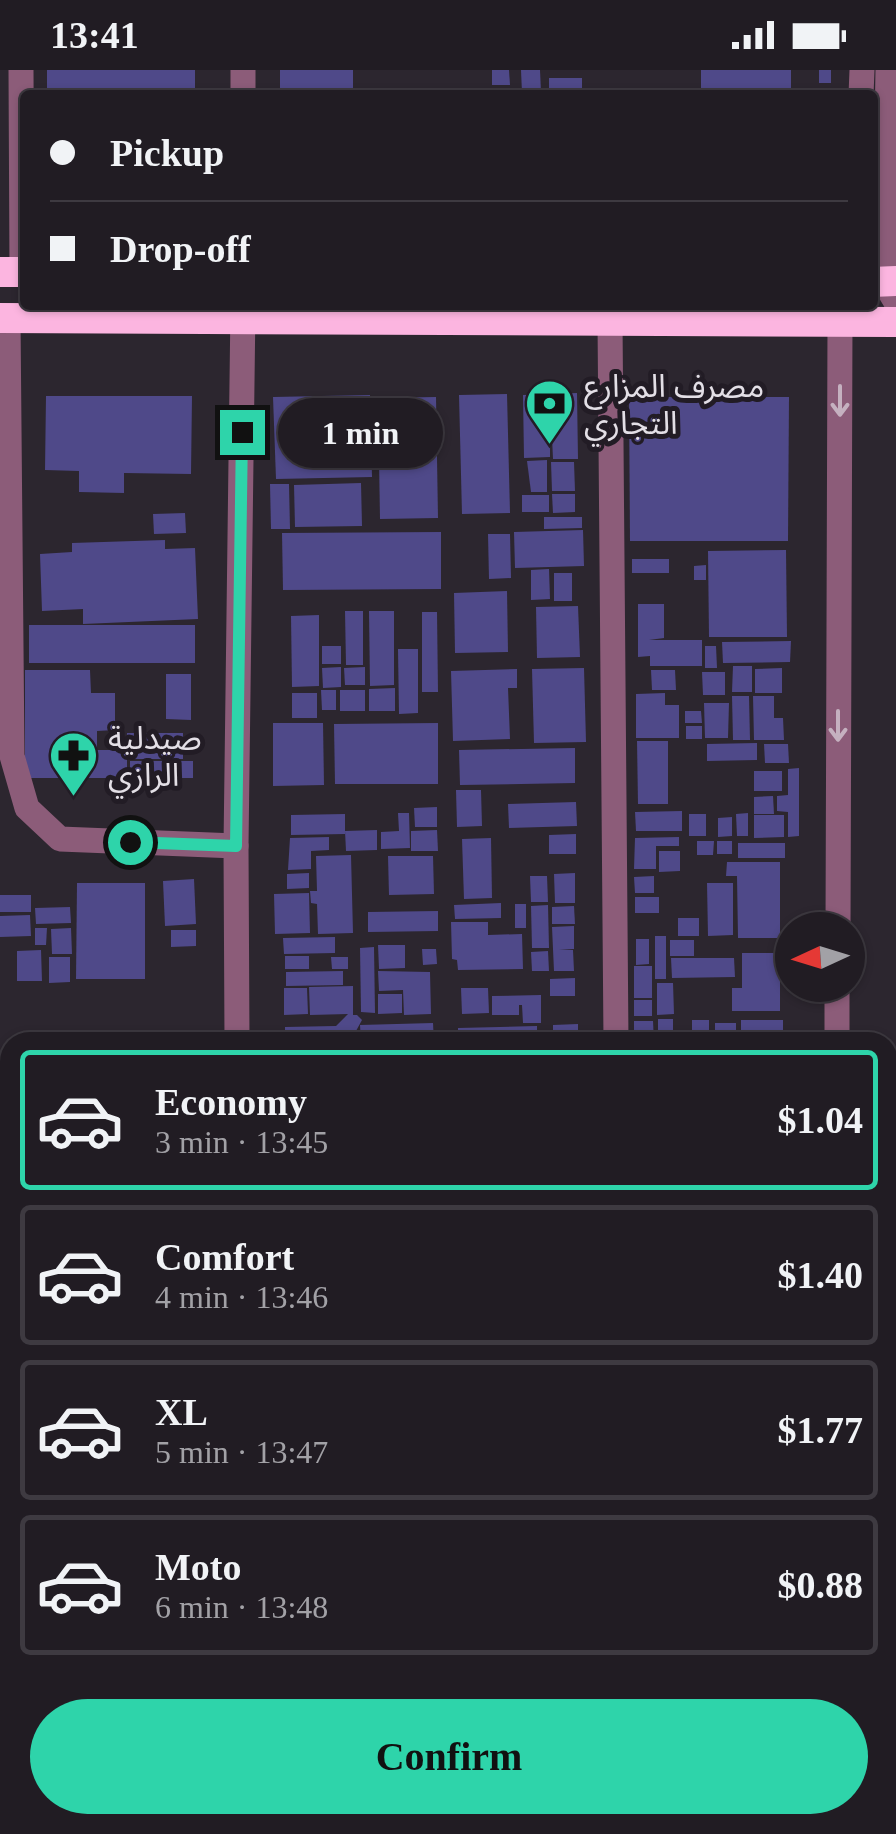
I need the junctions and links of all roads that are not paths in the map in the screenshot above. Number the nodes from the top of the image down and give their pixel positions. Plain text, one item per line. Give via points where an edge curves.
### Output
1 (20, 70) edge
2 (888, 70) edge
3 (16, 272) edge
4 (887, 287) edge
5 (243, 312) edge
6 (844, 314) edge
7 (4, 318) edge
8 (610, 321) junction
9 (896, 322) edge
10 (236, 846) junction
11 (838, 912) edge
12 (837, 1002) edge
13 (237, 1032) edge
14 (616, 1032) edge
15 (837, 1032) edge

1 - 3 street
2 - 4 street
5 - 7 highway
5 - 8 highway
5 - 10 street
6 - 8 highway
6 - 9 highway
6 -> 11 street
7 - 10 street via 12,756 27,808 60,839
8 - 14 street
10 - 13 street
12 - 15 street

